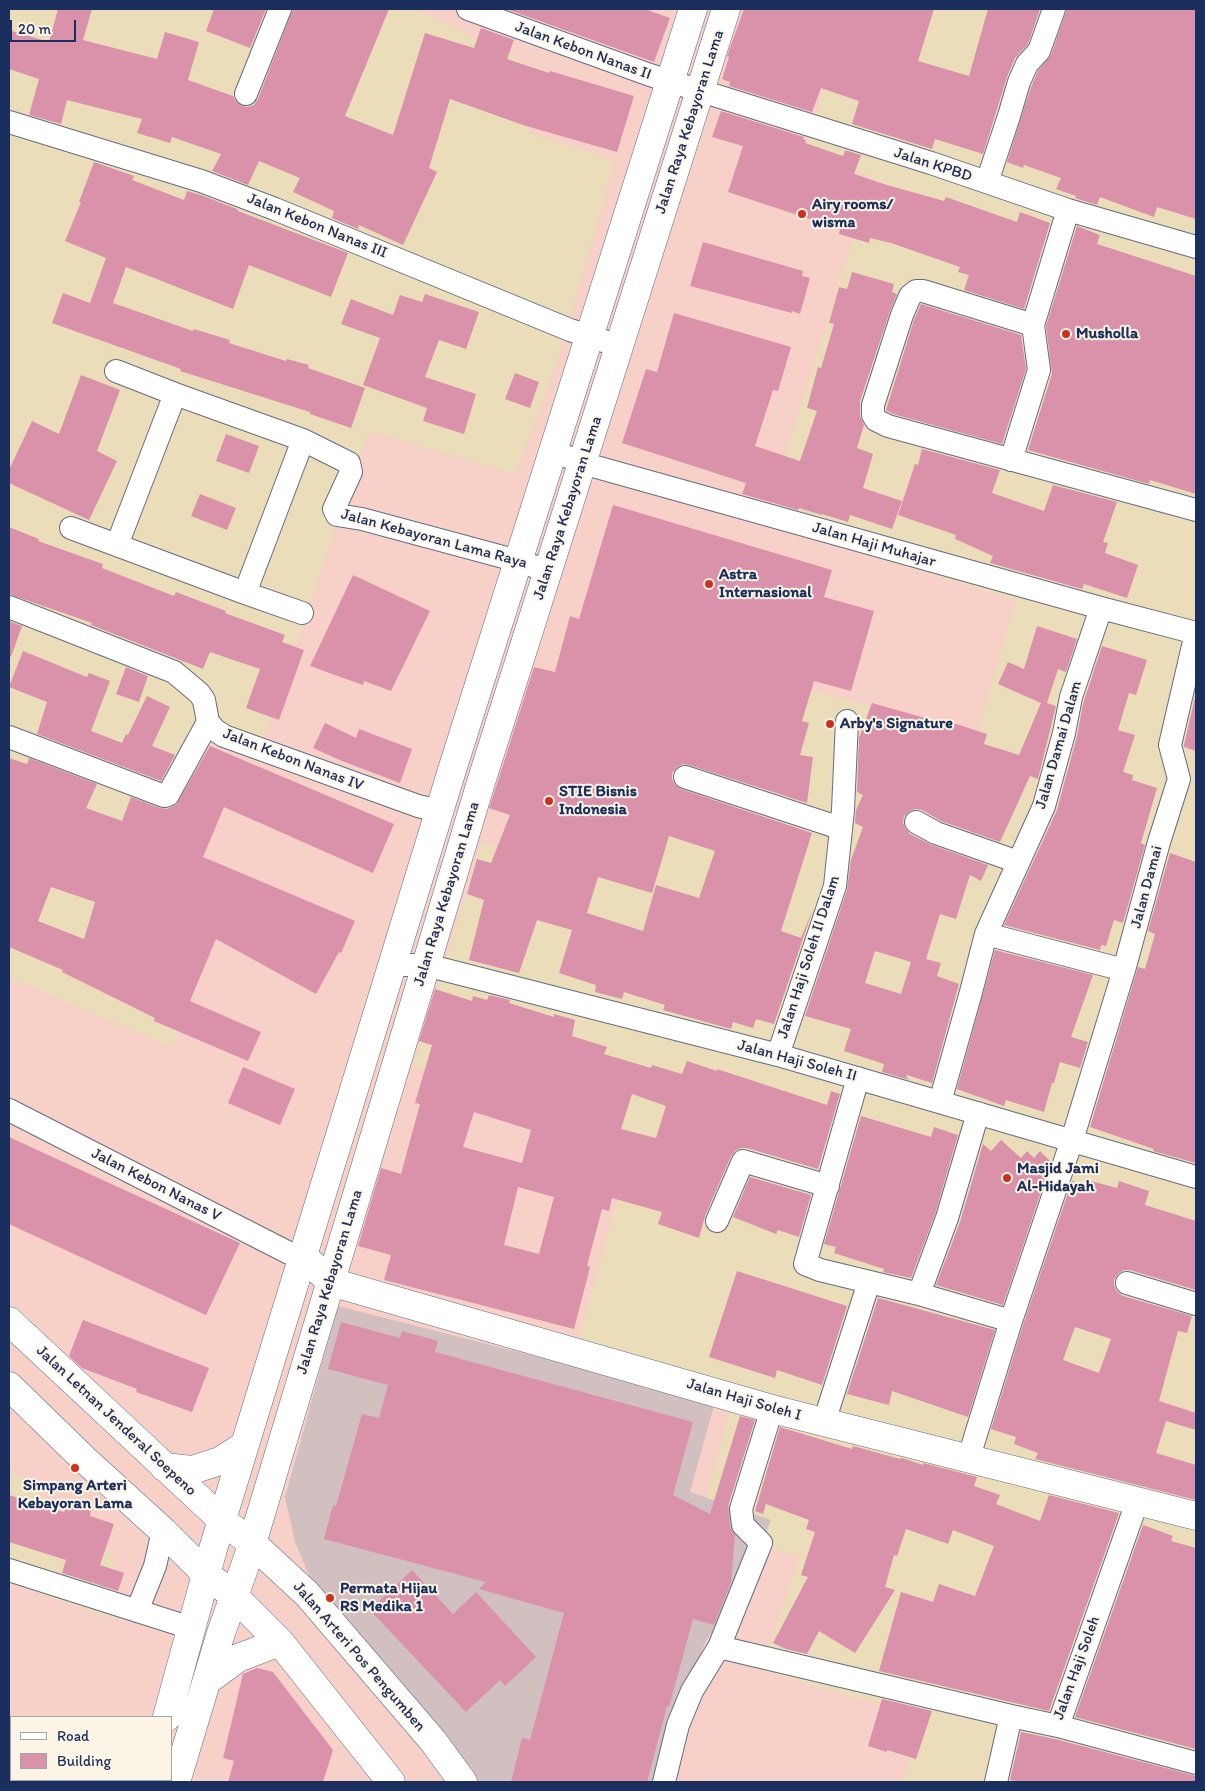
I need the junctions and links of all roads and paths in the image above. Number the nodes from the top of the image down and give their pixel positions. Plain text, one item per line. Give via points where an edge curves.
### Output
1 (280, 9) edge
2 (468, 9) edge
3 (693, 9) edge
4 (726, 9) edge
5 (1054, 9) edge
6 (670, 81) junction
7 (700, 90) junction
8 (246, 94) dead end
9 (9, 122) edge
10 (652, 138) junction
11 (682, 148) junction
12 (987, 182) junction
13 (1068, 210) junction
14 (1196, 247) edge
15 (1033, 325) junction
16 (590, 337) junction
17 (619, 346) junction
18 (116, 371) dead end
19 (175, 394) junction
20 (303, 440) junction
21 (554, 451) junction
22 (1011, 460) junction
23 (582, 463) junction
24 (1196, 510) edge
25 (71, 528) dead end
26 (117, 545) junction
27 (518, 561) junction
28 (548, 571) junction
29 (245, 594) junction
30 (9, 607) edge
31 (1101, 608) junction
32 (302, 613) dead end
33 (1196, 633) edge
34 (847, 721) dead end
35 (208, 722) junction
36 (9, 737) edge
37 (685, 778) dead end
38 (439, 811) junction
39 (916, 822) dead end
40 (840, 828) junction
41 (1018, 862) junction
42 (986, 934) junction
43 (392, 965) junction
44 (426, 965) junction
45 (1124, 970) junction
46 (778, 1055) junction
47 (362, 1065) junction
48 (393, 1075) junction
49 (858, 1078) junction
50 (940, 1102) junction
51 (9, 1110) edge
52 (978, 1113) junction
53 (340, 1137) junction
54 (1072, 1140) junction
55 (371, 1147) junction
56 (329, 1173) junction
57 (1196, 1178) edge
58 (360, 1182) junction
59 (828, 1186) junction
60 (717, 1221) dead end
61 (304, 1258) junction
62 (331, 1282) junction
63 (869, 1282) junction
64 (1127, 1283) dead end
65 (920, 1294) junction
66 (1196, 1304) edge
67 (9, 1321) edge
68 (1011, 1321) junction
69 (9, 1386) edge
70 (258, 1403) junction
71 (772, 1409) junction
72 (291, 1413) junction
73 (824, 1422) junction
74 (245, 1445) junction
75 (968, 1460) junction
76 (164, 1467) junction
77 (1137, 1502) junction
78 (1196, 1516) edge
79 (223, 1521) junction
80 (163, 1531) junction
81 (252, 1544) junction
82 (9, 1570) edge
83 (206, 1574) junction
84 (234, 1596) junction
85 (137, 1611) junction
86 (191, 1628) junction
87 (280, 1642) junction
88 (719, 1647) junction
89 (208, 1680) junction
90 (167, 1716) edge
91 (1011, 1716) junction
92 (1058, 1726) junction
93 (1196, 1764) edge
94 (176, 1782) edge
95 (391, 1782) edge
96 (463, 1782) edge
97 (664, 1782) edge
98 (996, 1782) edge

1 - 8 street
2 - 6 street, Jalan Kebon Nanas II
3 - 6 main road, Jalan Raya Kebayoran Lama
4 - 7 main road, Jalan Raya Kebayoran Lama
5 - 12 street via 1039,51 1019,82
6 - 7 street, Jalan KPBD
6 - 10 main road, Jalan Raya Kebayoran Lama
7 - 11 main road, Jalan Raya Kebayoran Lama
7 - 12 street, Jalan KPBD
9 - 16 street, Jalan Kebon Nanas III via 201,181 275,208
10 - 11 main road
10 - 16 main road, Jalan Raya Kebayoran Lama
11 - 17 main road, Jalan Raya Kebayoran Lama
12 - 13 street, Jalan KPBD
13 - 14 street, Jalan KPBD
13 - 15 street
15 - 22 street via 1039,370
15 - 22 street via 916,291 906,304 873,405 876,420 888,426
16 - 17 street, Jalan Kebon Nanas III
16 - 21 main road, Jalan Raya Kebayoran Lama
17 - 23 main road, Jalan Raya Kebayoran Lama
18 - 19 street, Jalan Kebayoran Lama Raya
19 - 20 street, Jalan Kebayoran Lama Raya
19 - 26 street
20 - 27 street, Jalan Kebayoran Lama Raya via 351,467 334,509 337,515
20 - 29 street
21 - 23 street, Jalan Haji Muhajar
21 - 27 main road, Jalan Raya Kebayoran Lama
22 - 24 street
23 - 28 main road, Jalan Raya Kebayoran Lama
23 - 31 street, Jalan Haji Muhajar
25 - 26 street
26 - 29 street
27 - 28 street, Jalan Kebayoran Lama Raya
27 - 38 main road, Jalan Raya Kebayoran Lama
28 - 44 main road, Jalan Raya Kebayoran Lama
29 - 32 street
30 - 35 street, Jalan Kebon Nanas IV via 174,672 204,700
31 - 33 street, Jalan Haji Muhajar
31 - 41 street, Jalan Damai Dalam via 1071,697 1044,806
33 - 45 street, Jalan Damai via 1170,745 1179,779
34 - 40 street, Jalan Haji Soleh II Dalam
35 - 36 street via 168,795 164,796
35 - 38 street, Jalan Kebon Nanas IV via 224,736
37 - 40 street
38 - 43 main road, Jalan Raya Kebayoran Lama
39 - 41 street
40 - 46 street, Jalan Haji Soleh II Dalam via 835,886
41 - 42 street, Jalan Damai Dalam
42 - 45 street
42 - 50 street, Jalan Damai Dalam
43 - 44 street, Jalan Haji Soleh II
43 - 47 main road, Jalan Raya Kebayoran Lama
44 - 46 street, Jalan Haji Soleh II
44 - 48 main road, Jalan Raya Kebayoran Lama
45 - 54 street, Jalan Damai
46 - 49 street, Jalan Haji Soleh II
47 - 48 main road
47 - 53 main road, Jalan Raya Kebayoran Lama
48 - 55 main road, Jalan Raya Kebayoran Lama
49 - 50 street, Jalan Haji Soleh II
49 - 59 street
50 - 52 street, Jalan Haji Soleh II
51 - 61 street, Jalan Kebon Nanas V
52 - 54 street, Jalan Haji Soleh II
52 - 65 street via 947,1218
53 - 55 main road
53 - 56 main road, Jalan Raya Kebayoran Lama
54 - 57 street, Jalan Haji Soleh II
54 - 68 street
55 - 58 main road, Jalan Raya Kebayoran Lama
56 - 58 main road
56 - 61 main road, Jalan Raya Kebayoran Lama
58 - 62 main road, Jalan Raya Kebayoran Lama
59 - 60 street via 743,1161
59 - 63 street via 805,1264
61 - 62 main road, Jalan Haji Soleh I
61 - 70 main road, Jalan Raya Kebayoran Lama
62 - 71 main road, Jalan Haji Soleh I
62 - 72 main road, Jalan Raya Kebayoran Lama
63 - 65 street
63 - 73 street
64 - 66 street
65 - 68 street
67 - 76 main road, Jalan Letnan Jenderal Soepeno
68 - 75 street
69 - 80 main road
70 - 72 main road
70 - 74 main road, Jalan Raya Kebayoran Lama
71 - 73 main road, Jalan Haji Soleh I
71 - 88 street via 741,1508 742,1525 761,1543
72 - 81 main road, Jalan Raya Kebayoran Lama
73 - 75 main road, Jalan Haji Soleh I
74 - 76 main road via 220,1461 192,1470
74 - 79 main road, Jalan Raya Kebayoran Lama
75 - 77 main road, Jalan Haji Soleh I
76 - 79 main road, Jalan Letnan Jenderal Soepeno
77 - 78 main road, Jalan Haji Soleh I
77 - 92 street, Jalan Haji Soleh
79 - 81 main road, Jalan Arteri Pos Pengumben
79 - 83 main road, Jalan Raya Kebayoran Lama
80 - 83 main road
80 - 85 street via 148,1588
81 - 84 main road, Jalan Raya Kebayoran Lama
81 - 96 main road, Jalan Arteri Pos Pengumben via 307,1594 433,1741
82 - 85 street
83 - 84 main road
83 - 86 main road, Jalan Raya Kebayoran Lama
84 - 87 main road
84 - 89 main road, Jalan Raya Kebayoran Lama
85 - 86 street
86 - 90 main road, Jalan Raya Kebayoran Lama
87 - 89 main road via 238,1658
87 - 95 main road
88 - 91 street, Jalan Haji Soleh
88 - 97 street via 689,1698 678,1725
89 - 94 main road, Jalan Raya Kebayoran Lama
91 - 92 street, Jalan Haji Soleh
91 - 98 street
92 - 93 street

